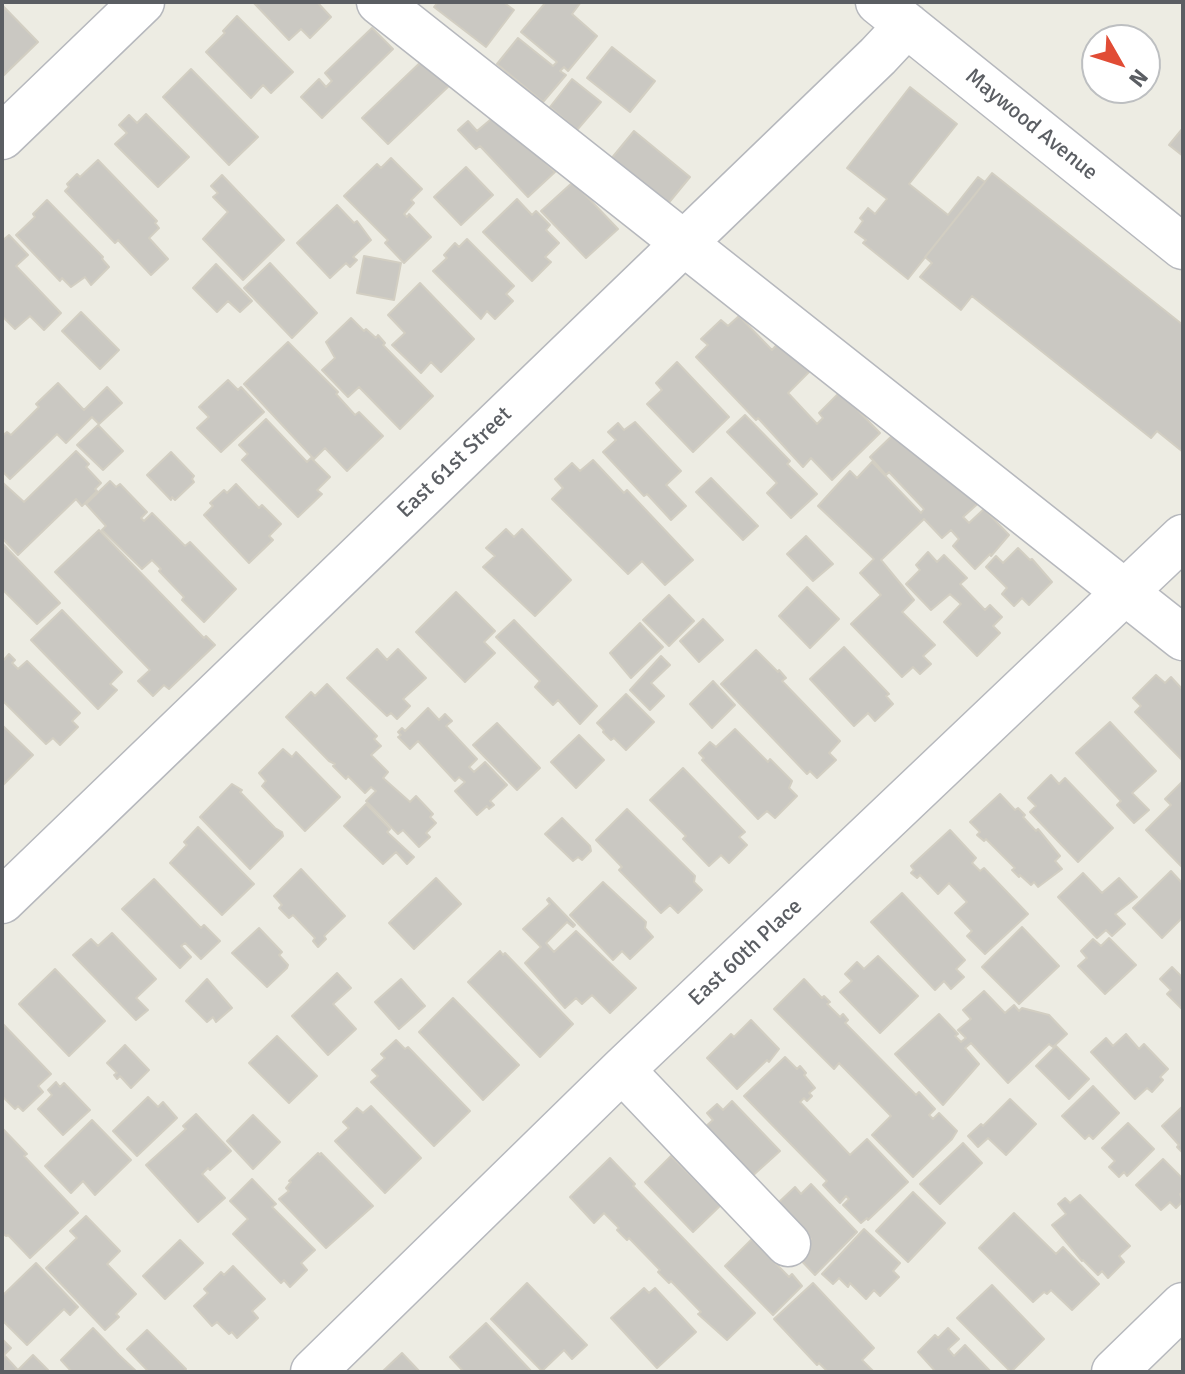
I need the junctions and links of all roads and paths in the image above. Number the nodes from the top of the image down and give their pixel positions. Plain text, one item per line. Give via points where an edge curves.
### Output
1 (142, 2) edge
2 (379, 2) edge
3 (892, 13) edge
4 (2, 137) edge
5 (685, 241) junction
6 (1183, 247) edge
7 (1183, 537) edge
8 (1126, 592) junction
9 (1183, 638) edge
10 (2, 901) edge
11 (622, 1070) junction
12 (788, 1244) dead end
13 (1183, 1305) edge
14 (313, 1372) edge
15 (1114, 1372) edge

1 - 4 street
2 - 5 street
3 - 5 street, East 61st Street
3 - 6 street, Maywood Avenue
5 - 8 street
5 - 10 street, East 61st Street
7 - 8 street, East 60th Place
8 - 9 street
8 - 11 street, East 60th Place
11 - 12 street
11 - 14 street, East 60th Place
13 - 15 street

